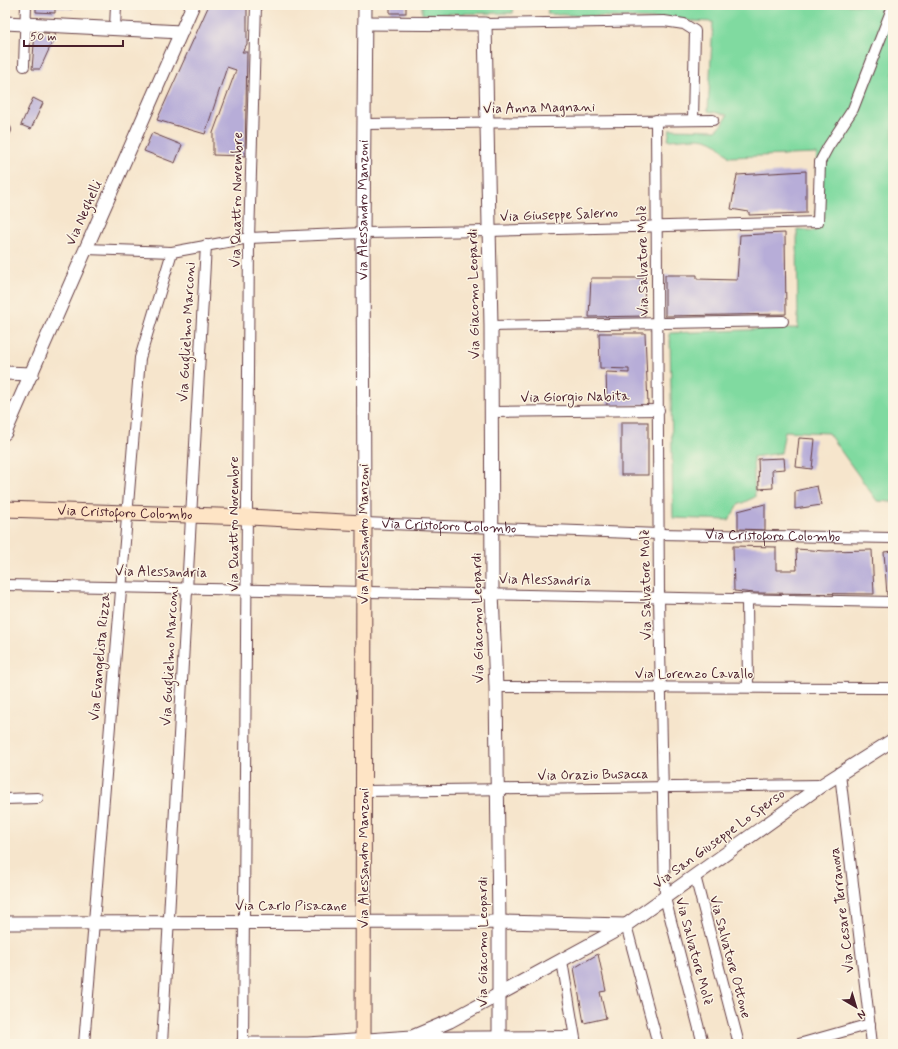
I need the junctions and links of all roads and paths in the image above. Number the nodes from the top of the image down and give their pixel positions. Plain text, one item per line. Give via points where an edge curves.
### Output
1 (26, 5) edge
2 (116, 5) edge
3 (193, 5) edge
4 (256, 5) edge
5 (365, 5) edge
6 (893, 6) edge
7 (5, 23) edge
8 (365, 23) junction
9 (25, 24) junction
10 (485, 24) junction
11 (115, 28) junction
12 (181, 32) junction
13 (24, 66) dead end
14 (693, 119) junction
15 (656, 120) junction
16 (713, 120) dead end
17 (487, 123) junction
18 (365, 124) junction
19 (657, 226) junction
20 (489, 231) junction
21 (363, 233) junction
22 (249, 238) junction
23 (206, 245) junction
24 (86, 249) junction
25 (172, 252) junction
26 (783, 321) dead end
27 (658, 323) junction
28 (490, 326) junction
29 (5, 373) edge
30 (32, 374) junction
31 (659, 410) junction
32 (492, 412) junction
33 (5, 433) edge
34 (5, 509) edge
35 (126, 513) junction
36 (192, 516) junction
37 (248, 517) junction
38 (364, 523) junction
39 (493, 528) junction
40 (659, 534) junction
41 (893, 538) edge
42 (5, 584) edge
43 (120, 585) junction
44 (188, 587) junction
45 (248, 588) junction
46 (365, 591) junction
47 (492, 593) junction
48 (659, 597) junction
49 (747, 599) junction
50 (893, 602) edge
51 (496, 687) junction
52 (661, 688) junction
53 (748, 688) junction
54 (893, 688) edge
55 (893, 740) edge
56 (840, 774) junction
57 (822, 785) junction
58 (662, 788) junction
59 (497, 790) junction
60 (364, 791) junction
61 (38, 798) dead end
62 (5, 799) edge
63 (694, 876) junction
64 (664, 898) junction
65 (170, 922) junction
66 (244, 922) junction
67 (364, 922) junction
68 (499, 922) junction
69 (5, 923) edge
70 (92, 923) junction
71 (626, 925) junction
72 (562, 960) junction
73 (498, 993) junction
74 (870, 1024) junction
75 (412, 1038) junction
76 (499, 1040) edge
77 (575, 1040) edge
78 (363, 1042) edge
79 (84, 1044) edge
80 (162, 1044) edge
81 (243, 1044) edge
82 (658, 1044) edge
83 (703, 1044) edge
84 (739, 1044) edge
85 (799, 1044) edge
86 (872, 1044) edge

1 - 9 street
2 - 11 street
3 - 12 street, Via Neghelli
4 - 22 street, Via Quattro Novembre
5 - 8 street, Via Alessandro Manzoni
6 - 19 street, Via Giuseppe Salerno via 853,109 820,162 818,222
7 - 9 street
8 - 10 street
8 - 18 street, Via Alessandro Manzoni
9 - 11 street
9 - 13 street
10 - 14 street via 664,21 684,24 695,31
10 - 17 street, Via Giacomo Leopardi
11 - 12 street
12 - 24 street, Via Neghelli
14 - 15 street, Via Anna Magnani
14 - 16 street, Via Anna Magnani
15 - 17 street, Via Anna Magnani
15 - 19 street, Via Salvatore Molè
17 - 18 street, Via Anna Magnani
17 - 20 street, Via Giacomo Leopardi
18 - 21 street, Via Alessandro Manzoni
19 - 20 street, Via Giuseppe Salerno
19 - 27 street, Via Salvatore Molè
20 - 21 street, Via Giuseppe Salerno
20 - 28 street, Via Giacomo Leopardi
21 - 22 street, Via Giuseppe Salerno
21 - 38 street, Via Alessandro Manzoni
22 - 23 street, Via Giuseppe Salerno
22 - 37 street, Via Quattro Novembre
23 - 25 street, Via Giuseppe Salerno
23 - 36 street, Via Guglielmo Marconi
24 - 25 street, Via Giuseppe Salerno
24 - 30 street, Via Neghelli
25 - 35 street, Via Evangelista Rizza via 140,358
26 - 27 street
27 - 28 street
27 - 31 street, Via Salvatore Molè
28 - 32 street, Via Giacomo Leopardi
29 - 30 street
30 - 33 street, Via Neghelli
31 - 32 street, Via Giorgio Nabita
31 - 40 street, Via Salvatore Molè
32 - 39 street, Via Giacomo Leopardi
34 - 35 main road, Via Cristoforo Colombo
35 - 36 main road, Via Cristoforo Colombo
35 - 43 street, Via Evangelista Rizza
36 - 37 main road, Via Cristoforo Colombo
36 - 44 street, Via Guglielmo Marconi
37 - 38 main road, Via Cristoforo Colombo
37 - 45 street, Via Quattro Novembre
38 - 39 street, Via Cristoforo Colombo
38 - 46 main road, Via Alessandro Manzoni
39 - 40 street, Via Cristoforo Colombo
39 - 47 street, Via Giacomo Leopardi
40 - 41 street, Via Cristoforo Colombo
40 - 48 street, Via Salvatore Molè
42 - 43 street, Via Alessandria
43 - 44 street, Via Alessandria
43 - 70 street, Via Evangelista Rizza
44 - 45 street, Via Alessandria
44 - 65 street, Via Guglielmo Marconi
45 - 46 street, Via Alessandria
45 - 66 street, Via Quattro Novembre
46 - 47 street, Via Alessandria
46 - 60 main road, Via Alessandro Manzoni
47 - 48 street, Via Alessandria
47 - 51 street, Via Giacomo Leopardi
48 - 49 street, Via Alessandria
48 - 52 street, Via Salvatore Molè
49 - 50 street, Via Alessandria
49 - 53 street
51 - 52 street, Via Lorenzo Cavallo
51 - 59 street, Via Giacomo Leopardi
52 - 53 street, Via Lorenzo Cavallo
52 - 58 street, Via Salvatore Molè
53 - 54 street, Via Lorenzo Cavallo
55 - 56 street, Via San Giuseppe Lo Sperso
56 - 57 street, Via San Giuseppe Lo Sperso
56 - 74 street, Via Cesare Terranova
57 - 58 street, Via Orazio Busacca
57 - 63 street, Via San Giuseppe Lo Sperso
58 - 59 street, Via Orazio Busacca
58 - 64 street, Via Salvatore Molè
59 - 60 street, Via Orazio Busacca
59 - 68 street, Via Giacomo Leopardi
60 - 67 main road, Via Alessandro Manzoni
61 - 62 street
63 - 64 street, Via San Giuseppe Lo Sperso
63 - 84 street, Via Salvatore Ottone
64 - 71 street, Via San Giuseppe Lo Sperso
64 - 83 street, Via Salvatore Molè
65 - 66 street, Via Carlo Pisacane
65 - 70 street, Via Carlo Pisacane
65 - 80 street, Via Guglielmo Marconi
66 - 67 street, Via Carlo Pisacane
66 - 81 street, Via Quattro Novembre
67 - 68 street, Via Carlo Pisacane
67 - 78 main road, Via Alessandro Manzoni
68 - 71 street, Via Carlo Pisacane
68 - 73 street, Via Giacomo Leopardi
69 - 70 street, Via Carlo Pisacane
70 - 79 street, Via Evangelista Rizza
71 - 72 street, Via San Giuseppe Lo Sperso
71 - 82 street
72 - 73 street, Via San Giuseppe Lo Sperso
72 - 77 street
73 - 75 street, Via San Giuseppe Lo Sperso via 450,1021
73 - 76 street, Via Giacomo Leopardi
74 - 85 street
74 - 86 street, Via Cesare Terranova
75 - 76 street
75 - 78 street
76 - 77 street
78 - 81 street

